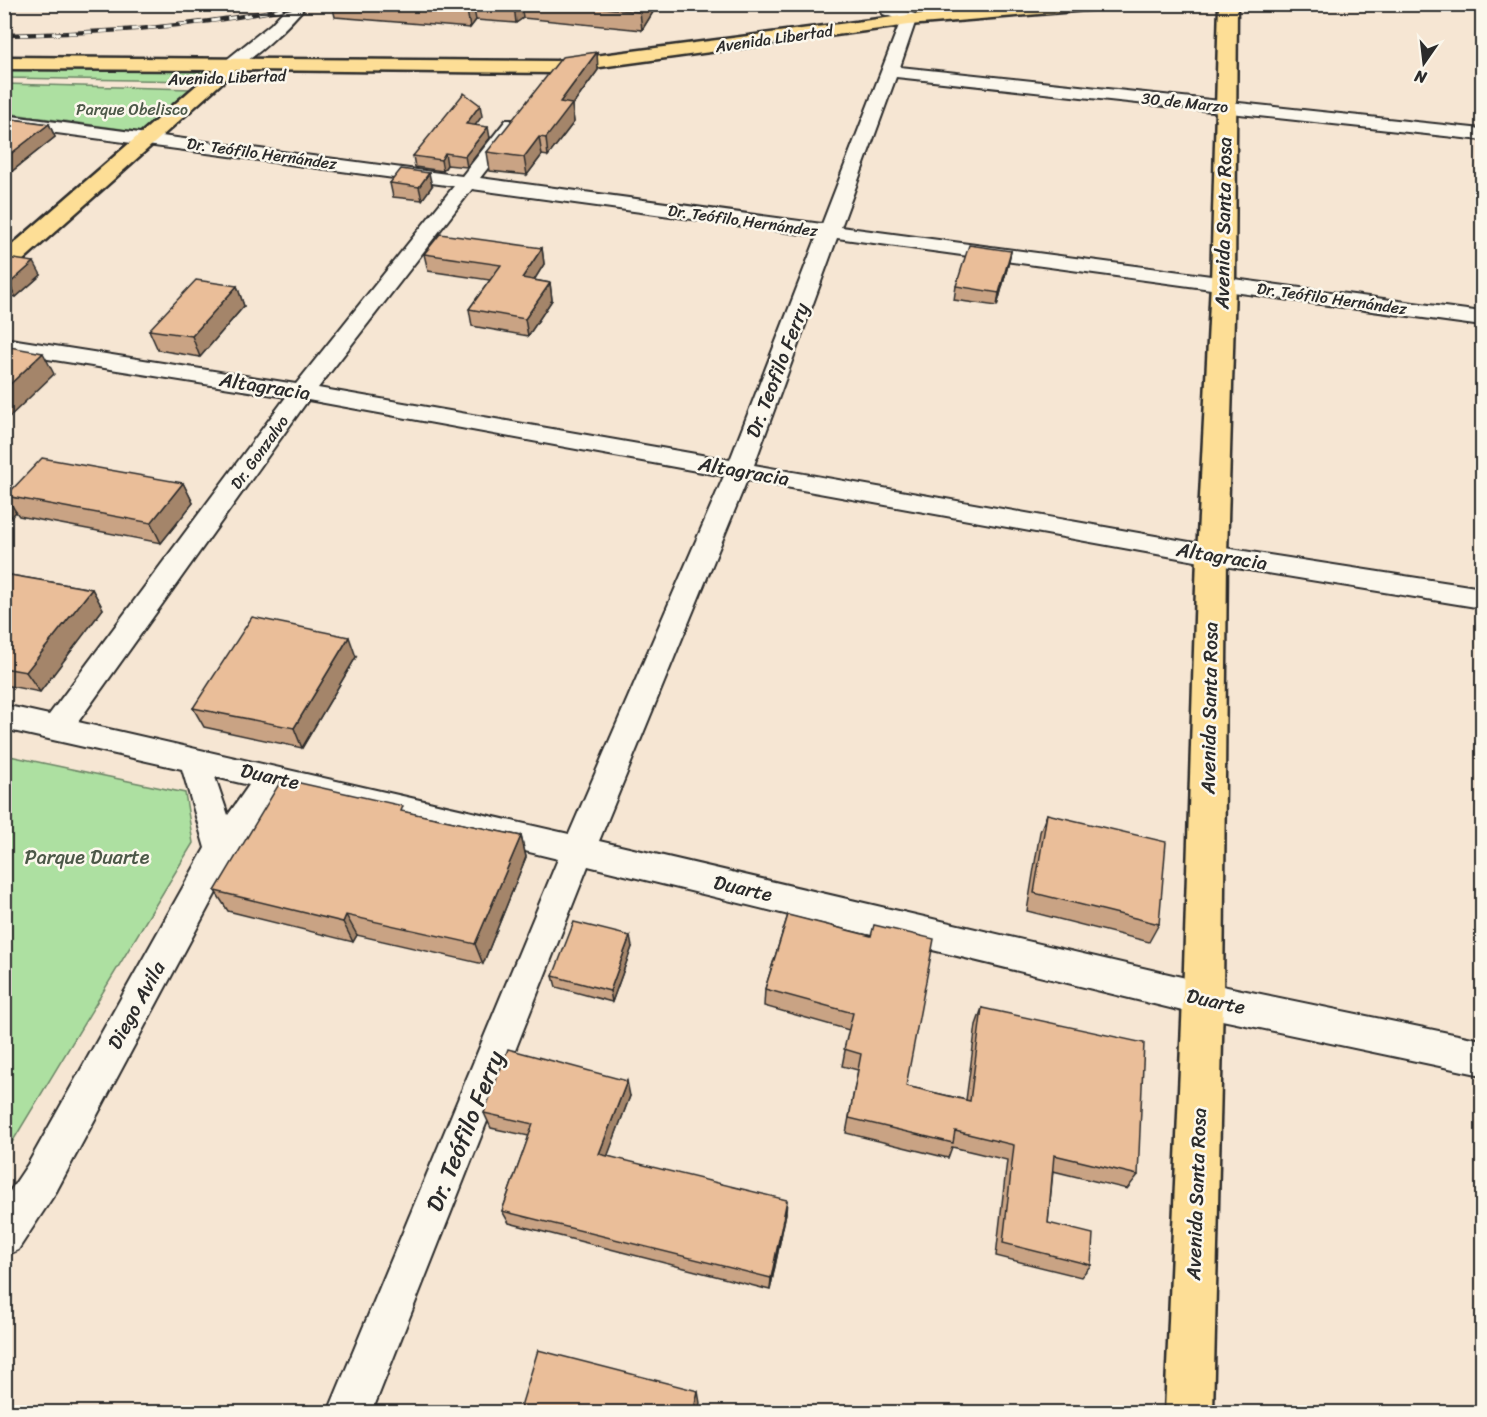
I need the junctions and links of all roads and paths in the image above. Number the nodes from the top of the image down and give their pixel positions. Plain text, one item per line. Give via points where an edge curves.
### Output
1 (299, 4) edge
2 (886, 4) edge
3 (1099, 4) edge
4 (1228, 4) edge
5 (909, 20) junction
6 (4, 63) edge
7 (231, 65) junction
8 (448, 66) junction
9 (556, 67) junction
10 (888, 71) junction
11 (4, 77) edge
12 (212, 79) junction
13 (1226, 106) junction
14 (4, 120) edge
15 (1482, 135) edge
16 (147, 138) junction
17 (469, 182) junction
18 (829, 232) junction
19 (4, 265) edge
20 (1223, 283) junction
21 (1482, 319) edge
22 (4, 345) edge
23 (302, 392) junction
24 (739, 470) junction
25 (1212, 555) junction
26 (1482, 598) edge
27 (4, 717) edge
28 (57, 728) junction
29 (194, 759) junction
30 (272, 777) junction
31 (222, 849) junction
32 (579, 849) junction
33 (1203, 999) junction
34 (1482, 1058) edge
35 (42, 1178) junction
36 (4, 1215) edge
37 (4, 1236) edge
38 (350, 1413) edge
39 (1189, 1413) edge

1 - 7 street via 277,28
2 - 5 street via 889,10
3 - 5 main road, Avenida Libertad
4 - 13 main road, Avenida Santa Rosa
5 - 9 main road, Avenida Libertad
5 - 10 street, Dr. Teofilo Ferry
6 - 7 main road, Avenida Libertad
7 - 8 main road, Avenida Libertad
7 - 12 main road
8 - 9 main road, Avenida Libertad
8 - 12 main road, Avenida Libertad
9 - 17 street, Dr. Gonzalvo
10 - 13 street, 30 de Marzo
10 - 18 street, Dr. Teofilo Ferry
11 - 12 main road, Avenida Libertad
12 - 16 main road
13 - 15 street, 30 de Marzo
13 - 20 main road, Avenida Santa Rosa
14 - 16 street, Dr. Teófilo Hernández
16 - 17 street, Dr. Teófilo Hernández
16 - 19 main road
17 - 18 street, Dr. Teófilo Hernández
17 - 23 street, Dr. Gonzalvo
18 - 20 street, Dr. Teófilo Hernández
18 - 24 street, Dr. Teofilo Ferry
20 - 21 street, Dr. Teófilo Hernández
20 - 25 main road, Avenida Santa Rosa
22 - 23 street, Altagracia
23 - 24 street, Altagracia
23 - 28 street, Dr. Gonzalvo
24 - 25 street, Altagracia
24 - 32 street, Dr. Teofilo Ferry
25 - 26 street, Altagracia
25 - 33 main road, Avenida Santa Rosa
27 - 28 street, Duarte
28 - 29 street, Duarte
29 - 30 street, Duarte
29 - 31 street
30 - 31 street, Diego Avila
30 - 32 street, Duarte
31 - 35 street, Diego Avila
32 - 33 street, Duarte
32 - 38 street, Dr. Teófilo Ferry
33 - 34 street, Duarte
33 - 39 main road, Avenida Santa Rosa
35 - 36 street
35 - 37 street, Diego Avila

